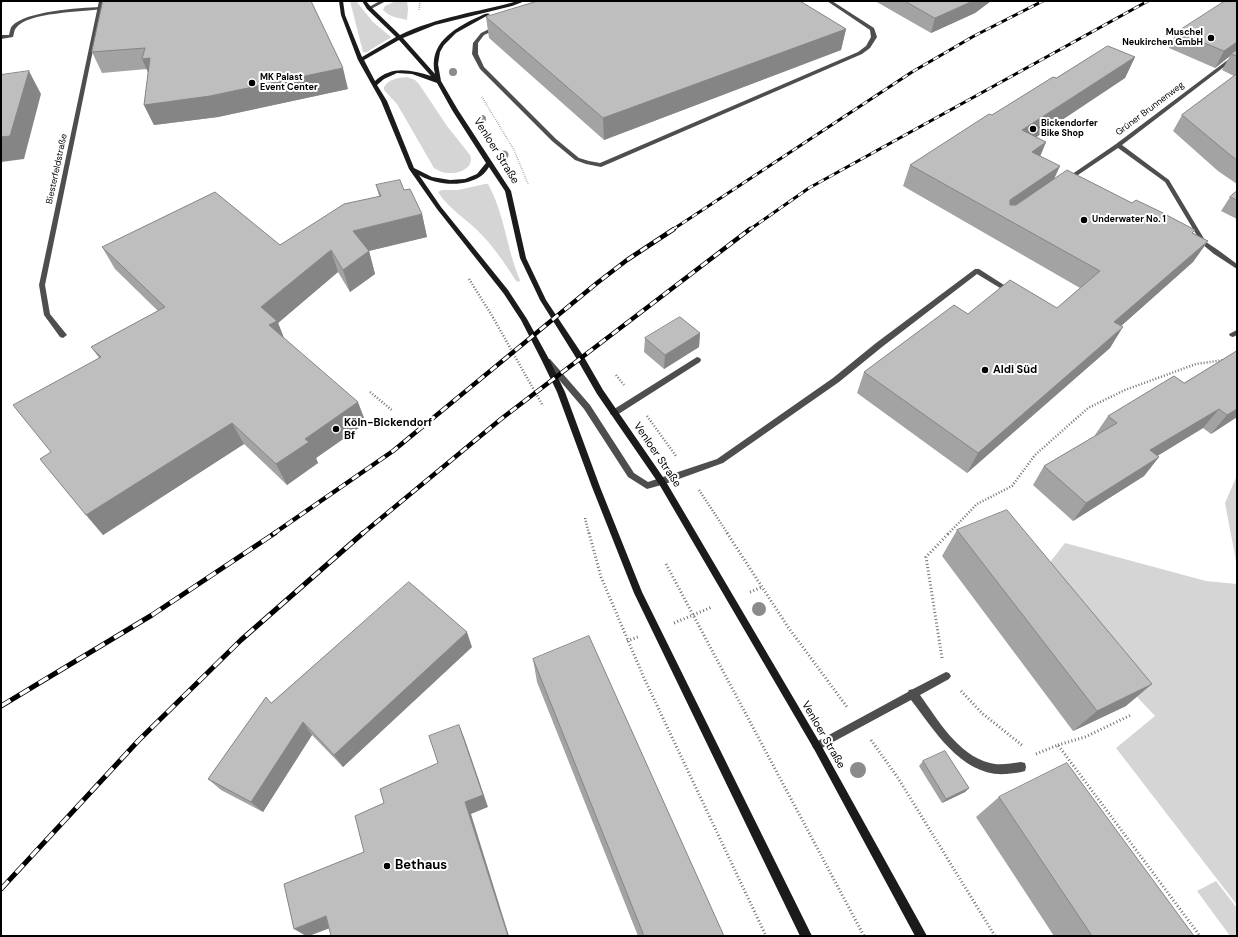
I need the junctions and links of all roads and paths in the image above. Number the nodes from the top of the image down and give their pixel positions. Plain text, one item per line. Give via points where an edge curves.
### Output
1 (341, 1) edge
2 (364, 1) edge
3 (384, 1) edge
4 (523, 1) edge
5 (829, 1) edge
6 (100, 4) edge
7 (369, 8) junction
8 (496, 9) junction
9 (501, 26) edge
10 (1, 37) edge
11 (399, 37) junction
12 (1237, 55) edge
13 (361, 60) junction
14 (439, 82) junction
15 (375, 84) junction
16 (479, 92) dead end
17 (1118, 145) junction
18 (490, 162) junction
19 (412, 169) junction
20 (1061, 184) edge
21 (528, 185) dead end
22 (1237, 267) edge
23 (467, 276) dead end
24 (1018, 295) edge
25 (1235, 333) edge
26 (63, 335) dead end
27 (697, 360) dead end
28 (546, 361) junction
29 (612, 370) dead end
30 (370, 392) dead end
31 (635, 400) junction
32 (392, 411) dead end
33 (546, 412) dead end
34 (614, 413) junction
35 (688, 473) junction
36 (662, 482) junction
37 (583, 512) dead end
38 (666, 564) dead end
39 (762, 587) junction
40 (731, 599) junction
41 (693, 615) junction
42 (656, 630) junction
43 (627, 640) junction
44 (946, 676) junction
45 (912, 693) junction
46 (1131, 715) edge
47 (859, 723) junction
48 (1058, 745) junction
49 (817, 746) junction
50 (1021, 767) dead end
51 (766, 936) edge
52 (806, 936) edge
53 (864, 936) edge
54 (921, 936) edge
55 (996, 936) edge
56 (1200, 936) edge

1 - 13 main road via 343,14
2 - 7 main road, Venloer Straße
3 - 7 street
4 - 8 main road
5 - 9 street via 872,29 874,37 868,47 860,53 601,165 577,159 554,140 482,68 473,51 476,41 481,34
6 - 10 street via 25,21 14,27 11,36
6 - 26 street, Biesterfeldstraße via 42,285 47,315
7 - 11 main road, Venloer Straße
8 - 11 main road via 422,28
8 - 14 main road via 447,37 440,46 436,63
11 - 13 main road
11 - 14 main road, Venloer Straße
12 - 17 street, Grüner Brunnenweg
13 - 15 main road
14 - 15 main road via 414,72 396,71 380,77
14 - 18 main road, Venloer Straße
15 - 19 main road
16 - 21 path via 507,136 524,170
17 - 20 street
17 - 22 street, Grüner Brunnenweg via 1167,181 1204,243
18 - 19 main road via 479,175 466,181 430,179
18 - 34 main road, Venloer Straße via 508,191 523,258 543,300
19 - 28 main road via 439,208 506,292 524,319
23 - 33 path
24 - 35 street via 978,271 836,380 739,448 720,461
25 - 44 path via 1236,359 1196,364 1125,390 1088,408 1035,455 1012,486 977,504 926,557
27 - 31 street
28 - 36 street via 587,408 631,475 647,486
28 - 42 main road via 561,392 638,593
29 - 31 path
30 - 32 path
31 - 34 street
31 - 35 path
34 - 36 main road, Venloer Straße
35 - 36 street
35 - 39 path
36 - 40 main road, Venloer Straße
37 - 43 path via 601,578
38 - 41 path
39 - 40 path
39 - 47 path via 788,627
40 - 41 path
40 - 49 main road, Venloer Straße
41 - 42 path
41 - 53 path
42 - 43 path
42 - 52 main road
43 - 51 path
44 - 45 street
44 - 48 path via 983,714 1035,755
45 - 47 street
45 - 50 street via 958,751 971,760 990,768
46 - 48 path via 1084,737
47 - 49 street
47 - 55 path via 898,778
48 - 56 path
49 - 54 main road, Venloer Straße

